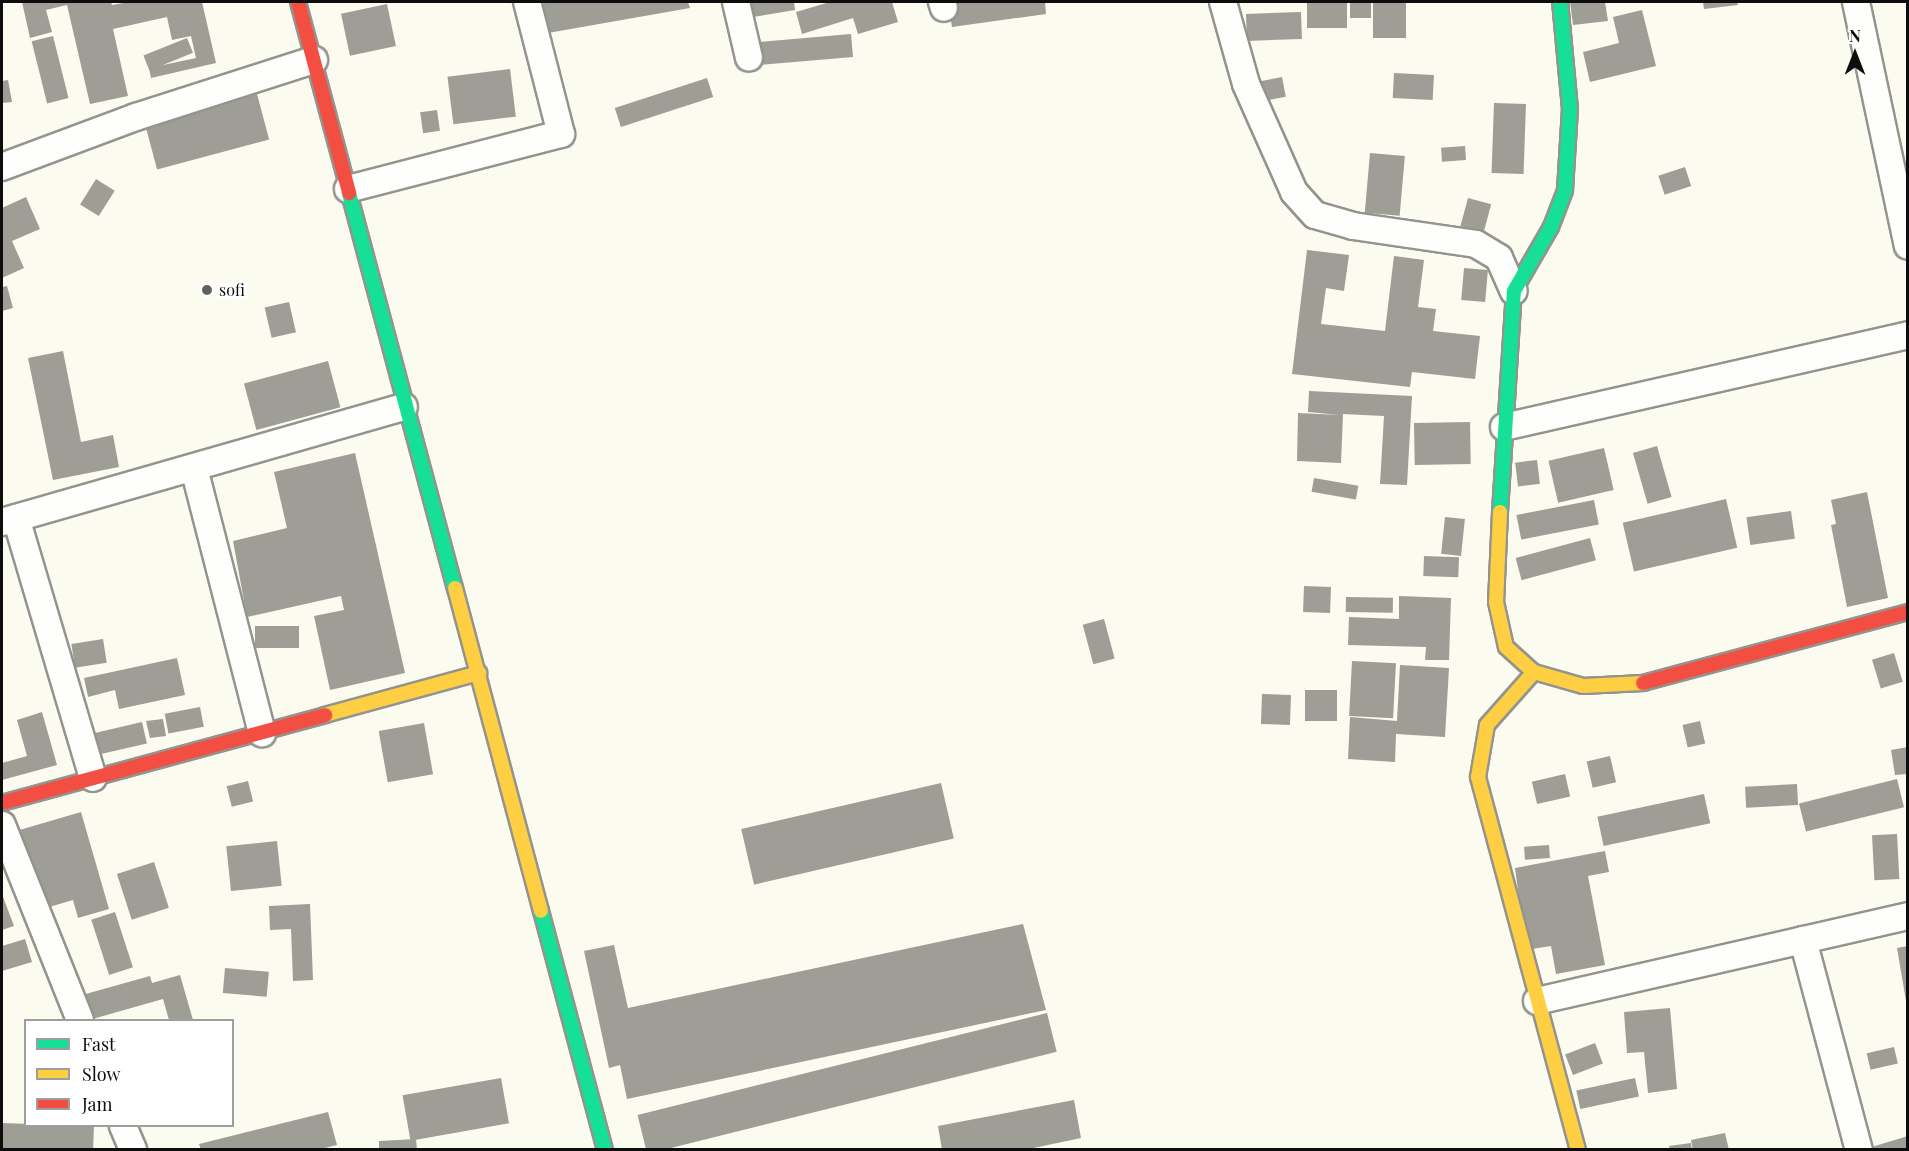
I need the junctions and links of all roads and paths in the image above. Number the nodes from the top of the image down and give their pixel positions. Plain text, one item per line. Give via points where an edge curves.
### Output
1 (298, 2) edge
2 (527, 2) edge
3 (736, 2) edge
4 (1223, 2) edge
5 (1560, 2) edge
6 (1856, 2) edge
7 (749, 58) dead end
8 (314, 60) junction
9 (2, 167) edge
10 (348, 189) junction
11 (1908, 246) edge
12 (1514, 291) junction
13 (1908, 335) edge
14 (404, 406) junction
15 (1504, 427) junction
16 (194, 468) junction
17 (9, 520) edge
18 (1908, 612) edge
19 (1534, 672) junction
20 (479, 673) junction
21 (262, 733) junction
22 (93, 778) junction
23 (2, 803) edge
24 (2, 825) edge
25 (1908, 916) edge
26 (1803, 940) junction
27 (1537, 1001) junction
28 (80, 1019) edge
29 (124, 1127) edge
30 (133, 1149) edge
31 (605, 1149) edge
32 (1578, 1149) edge
33 (1858, 1149) edge

1 - 8 street
2 - 10 street via 561,134
3 - 7 street
4 - 12 street via 1246,84 1294,192 1315,215 1353,226 1476,244 1499,258
5 - 12 street via 1570,109 1565,190 1551,227
6 - 11 street
8 - 9 street via 136,117
8 - 10 street
10 - 14 street
12 - 15 street
13 - 15 street
14 - 16 street
14 - 20 street
15 - 19 street via 1496,602 1506,647
16 - 17 street
16 - 21 street
17 - 22 street
18 - 19 street via 1632,686 1583,686
19 - 27 street via 1487,725 1478,777
20 - 21 street
20 - 31 street
21 - 22 street
22 - 23 street
24 - 28 street
25 - 26 street
26 - 27 street
26 - 33 street
27 - 32 street
29 - 30 street

